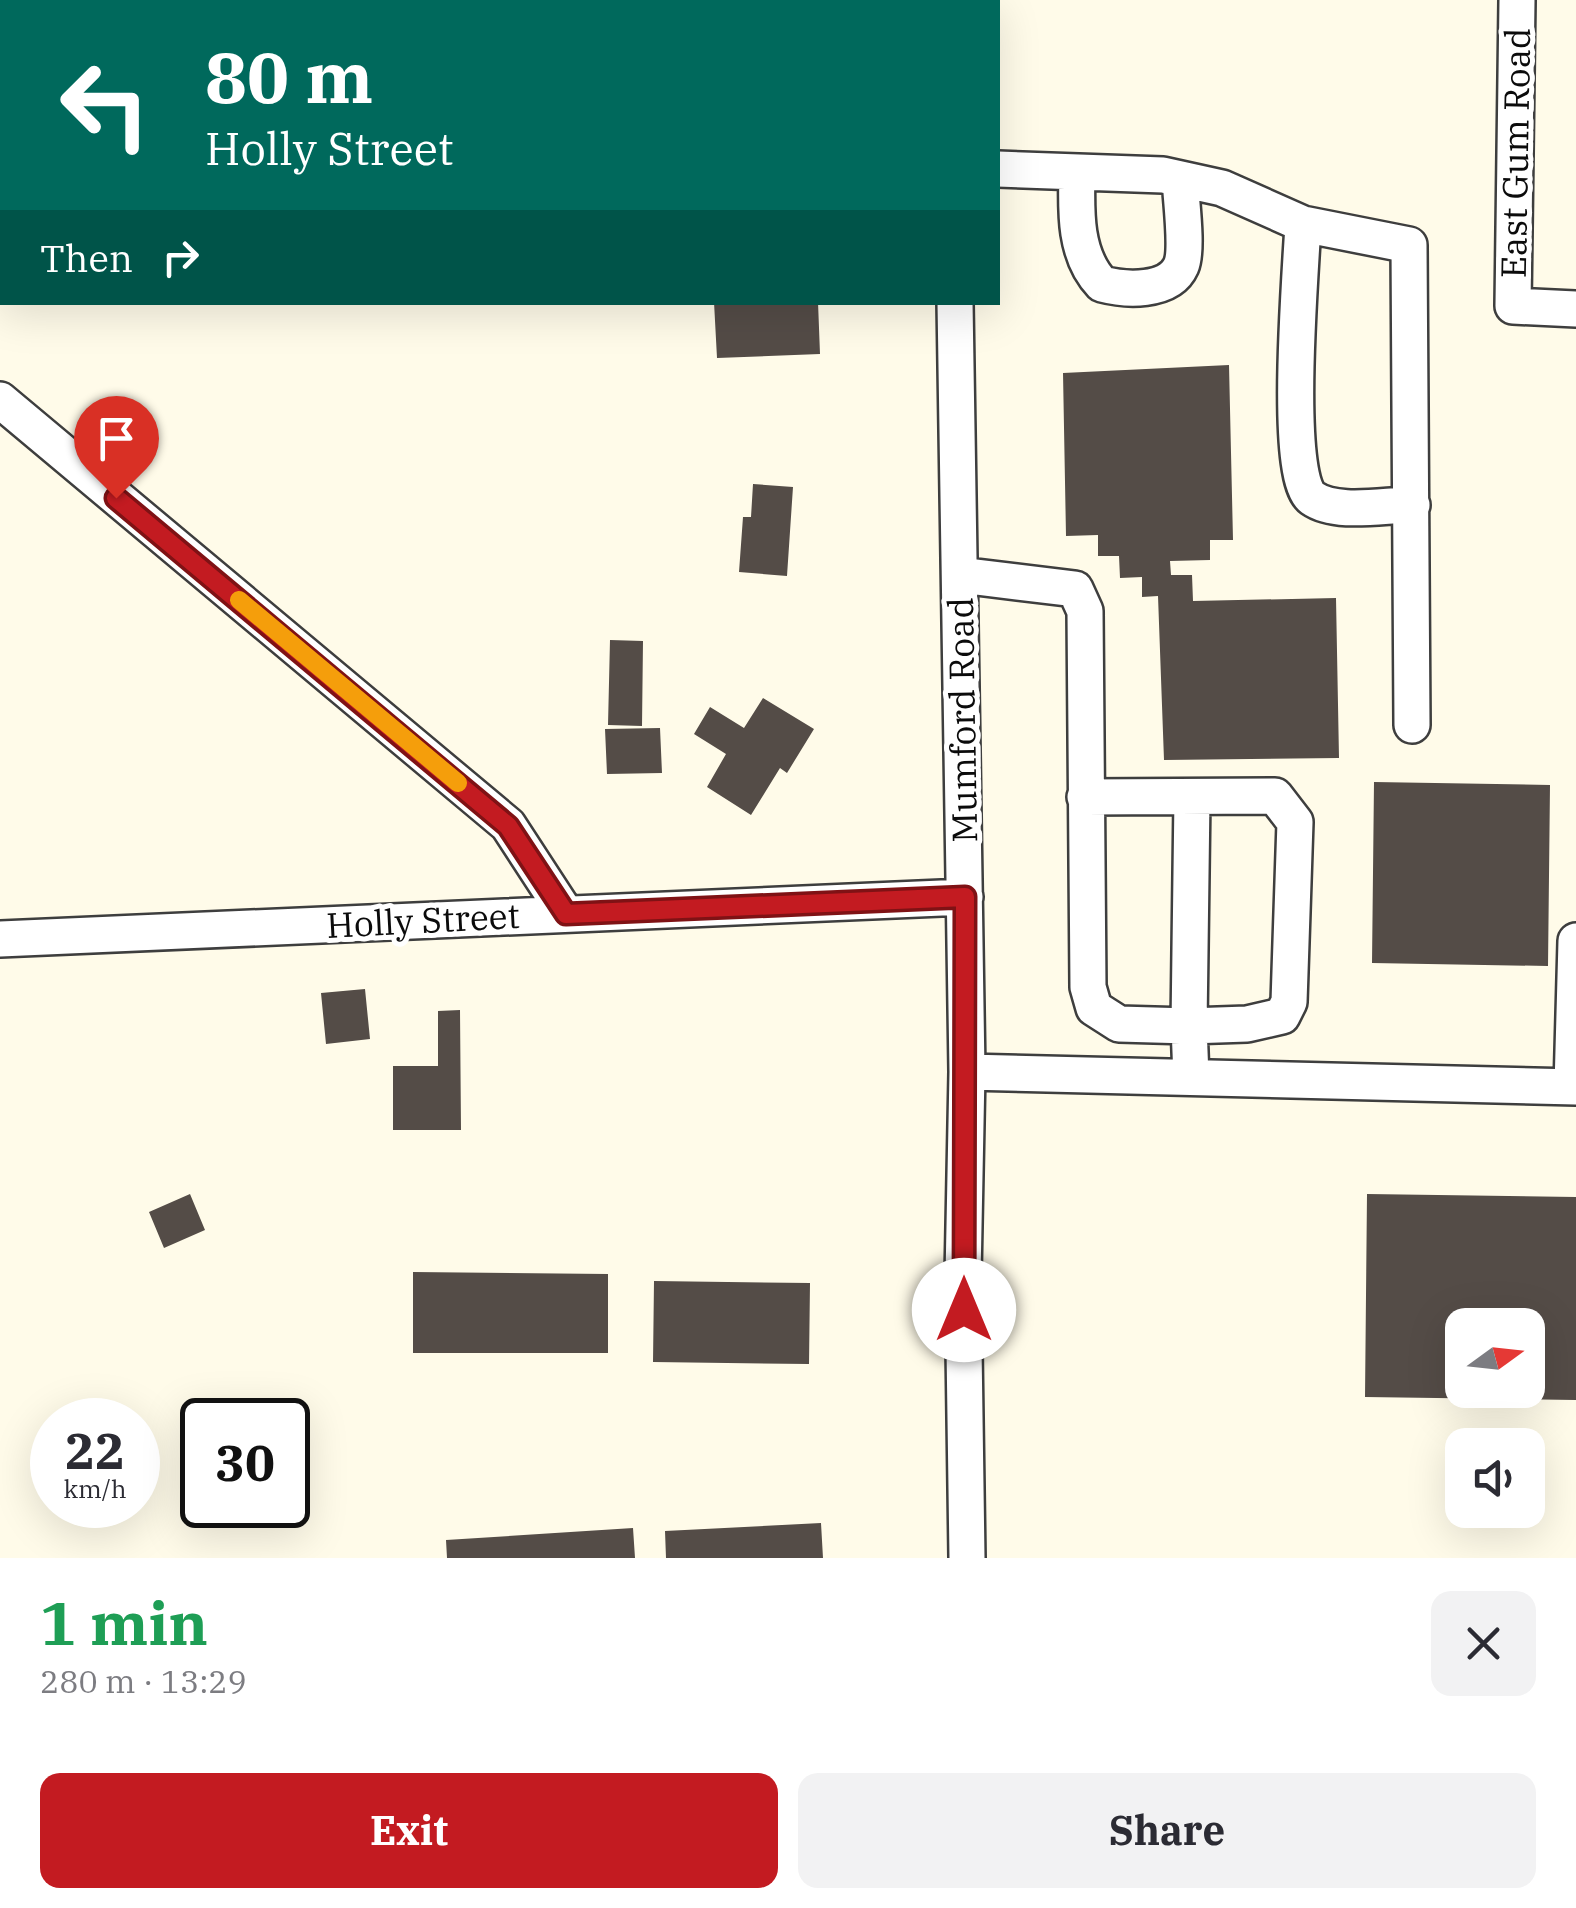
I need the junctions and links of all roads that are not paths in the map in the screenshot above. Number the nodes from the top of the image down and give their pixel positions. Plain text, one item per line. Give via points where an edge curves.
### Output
1 (1518, 0) edge
2 (1000, 169) edge
3 (1078, 172) junction
4 (1180, 179) junction
5 (1303, 224) junction
6 (956, 305) edge
7 (1576, 309) edge
8 (0, 400) edge
9 (1412, 505) junction
10 (960, 575) junction
11 (1412, 724) dead end
12 (1086, 797) junction
13 (1192, 797) junction
14 (965, 897) junction
15 (566, 914) junction
16 (0, 939) edge
17 (1576, 942) edge
18 (1189, 1026) junction
19 (967, 1072) junction
20 (1191, 1078) junction
21 (1574, 1087) edge
22 (967, 1558) edge

1 - 7 street, East Gum Road via 1513,306
2 - 3 street
3 - 4 street
3 - 4 street via 1076,211 1086,258 1102,284 1118,288 1170,279 1182,264
4 - 5 street via 1222,188
5 - 9 street via 1409,245
5 - 9 street via 1295,407 1300,484 1312,498 1334,506
6 - 10 street, Mumford Road
8 - 15 street via 508,826
9 - 11 street
10 - 12 street via 1075,589 1085,612
10 - 14 street, Mumford Road
12 - 13 street
12 - 18 street via 1086,937 1094,1008 1119,1024
13 - 18 street
13 - 18 street via 1276,796 1295,822 1289,1002 1282,1016
14 - 15 street, Holly Street
14 - 19 street, Mumford Road
15 - 16 street, Holly Street
17 - 21 street
18 - 20 street
19 - 20 street
19 - 22 street, Mumford Road
20 - 21 street

